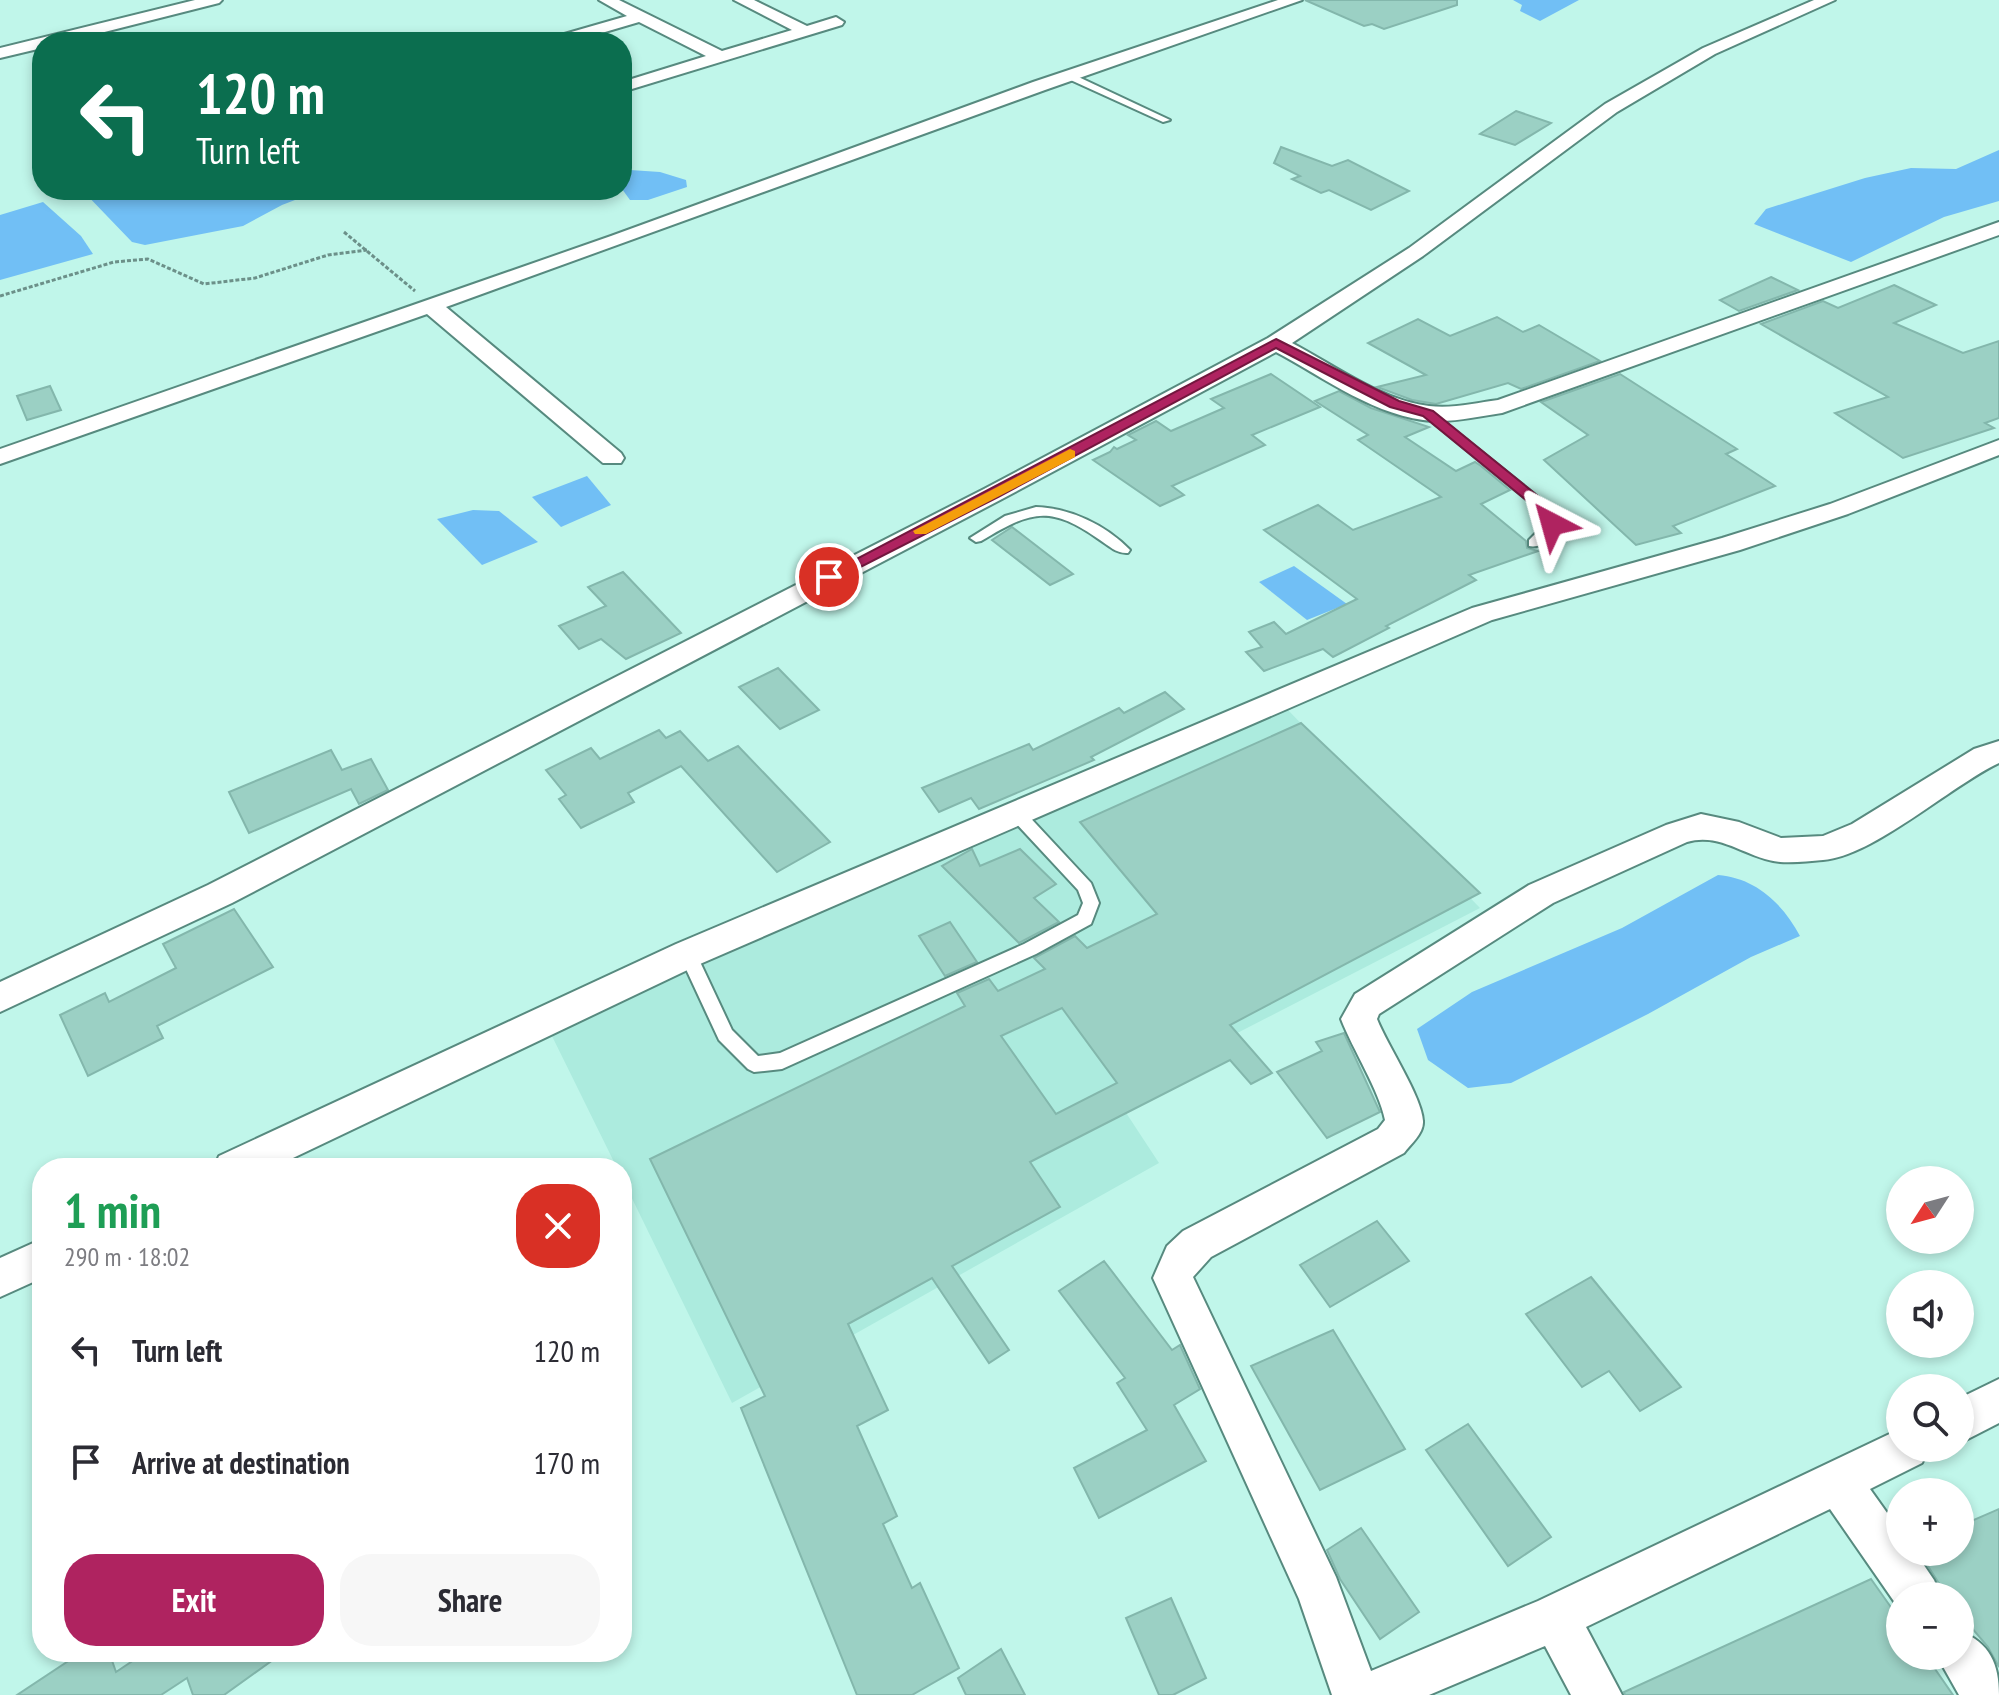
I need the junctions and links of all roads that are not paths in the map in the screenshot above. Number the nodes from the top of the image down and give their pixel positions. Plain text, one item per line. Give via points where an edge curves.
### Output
1 (214, 0) edge
2 (607, 0) edge
3 (742, 0) edge
4 (1294, 0) edge
5 (1827, 0) edge
6 (641, 17) junction
7 (836, 22) dead end
8 (806, 31) junction
9 (84, 32) edge
10 (588, 32) edge
11 (32, 45) edge
12 (0, 53) edge
13 (721, 57) junction
14 (1067, 75) junction
15 (632, 84) edge
16 (1166, 120) dead end
17 (1999, 228) edge
18 (430, 305) junction
19 (1276, 343) junction
20 (1428, 413) junction
21 (1999, 447) edge
22 (0, 457) edge
23 (612, 458) dead end
24 (993, 494) junction
25 (1020, 514) junction
26 (976, 538) dead end
27 (1534, 543) dead end
28 (1123, 550) dead end
29 (1999, 752) edge
30 (1017, 814) junction
31 (688, 954) junction
32 (0, 998) edge
33 (254, 1158) edge
34 (32, 1263) edge
35 (0, 1278) edge
36 (1999, 1400) edge
37 (1974, 1413) edge
38 (1886, 1459) edge
39 (1839, 1483) junction
40 (1908, 1582) edge
41 (1555, 1618) junction
42 (1970, 1670) edge
43 (1356, 1695) edge
44 (1371, 1695) edge
45 (1598, 1695) edge
46 (1988, 1695) edge

1 - 9 street
2 - 6 street
3 - 8 street
4 - 14 street
5 - 19 street via 1709,51 1611,108 1416,252
6 - 10 street
6 - 13 street
7 - 8 street
8 - 13 street
11 - 12 street
13 - 15 street
14 - 16 lane
14 - 18 street
17 - 20 street via 1502,406
18 - 22 street
18 - 23 street
19 - 20 street via 1394,404
19 - 24 street
20 - 27 lane via 1549,512 1552,524
21 - 30 street via 1731,544 1482,614
24 - 25 lane
24 - 32 street via 234,887
25 - 26 lane
25 - 28 lane via 1044,511 1076,518
29 - 43 street via 1827,848 1779,850 1701,826 1541,894 1367,1004 1359,1019 1405,1124 1391,1141 1197,1244 1181,1259 1173,1278 1320,1593
30 - 31 street
30 - 31 lane via 1085,887 1091,903 1085,919 782,1061 754,1064 725,1035
31 - 33 street
34 - 35 street
36 - 37 street
38 - 39 street
39 - 40 street
39 - 41 street
41 - 44 street
41 - 45 street
42 - 46 street

